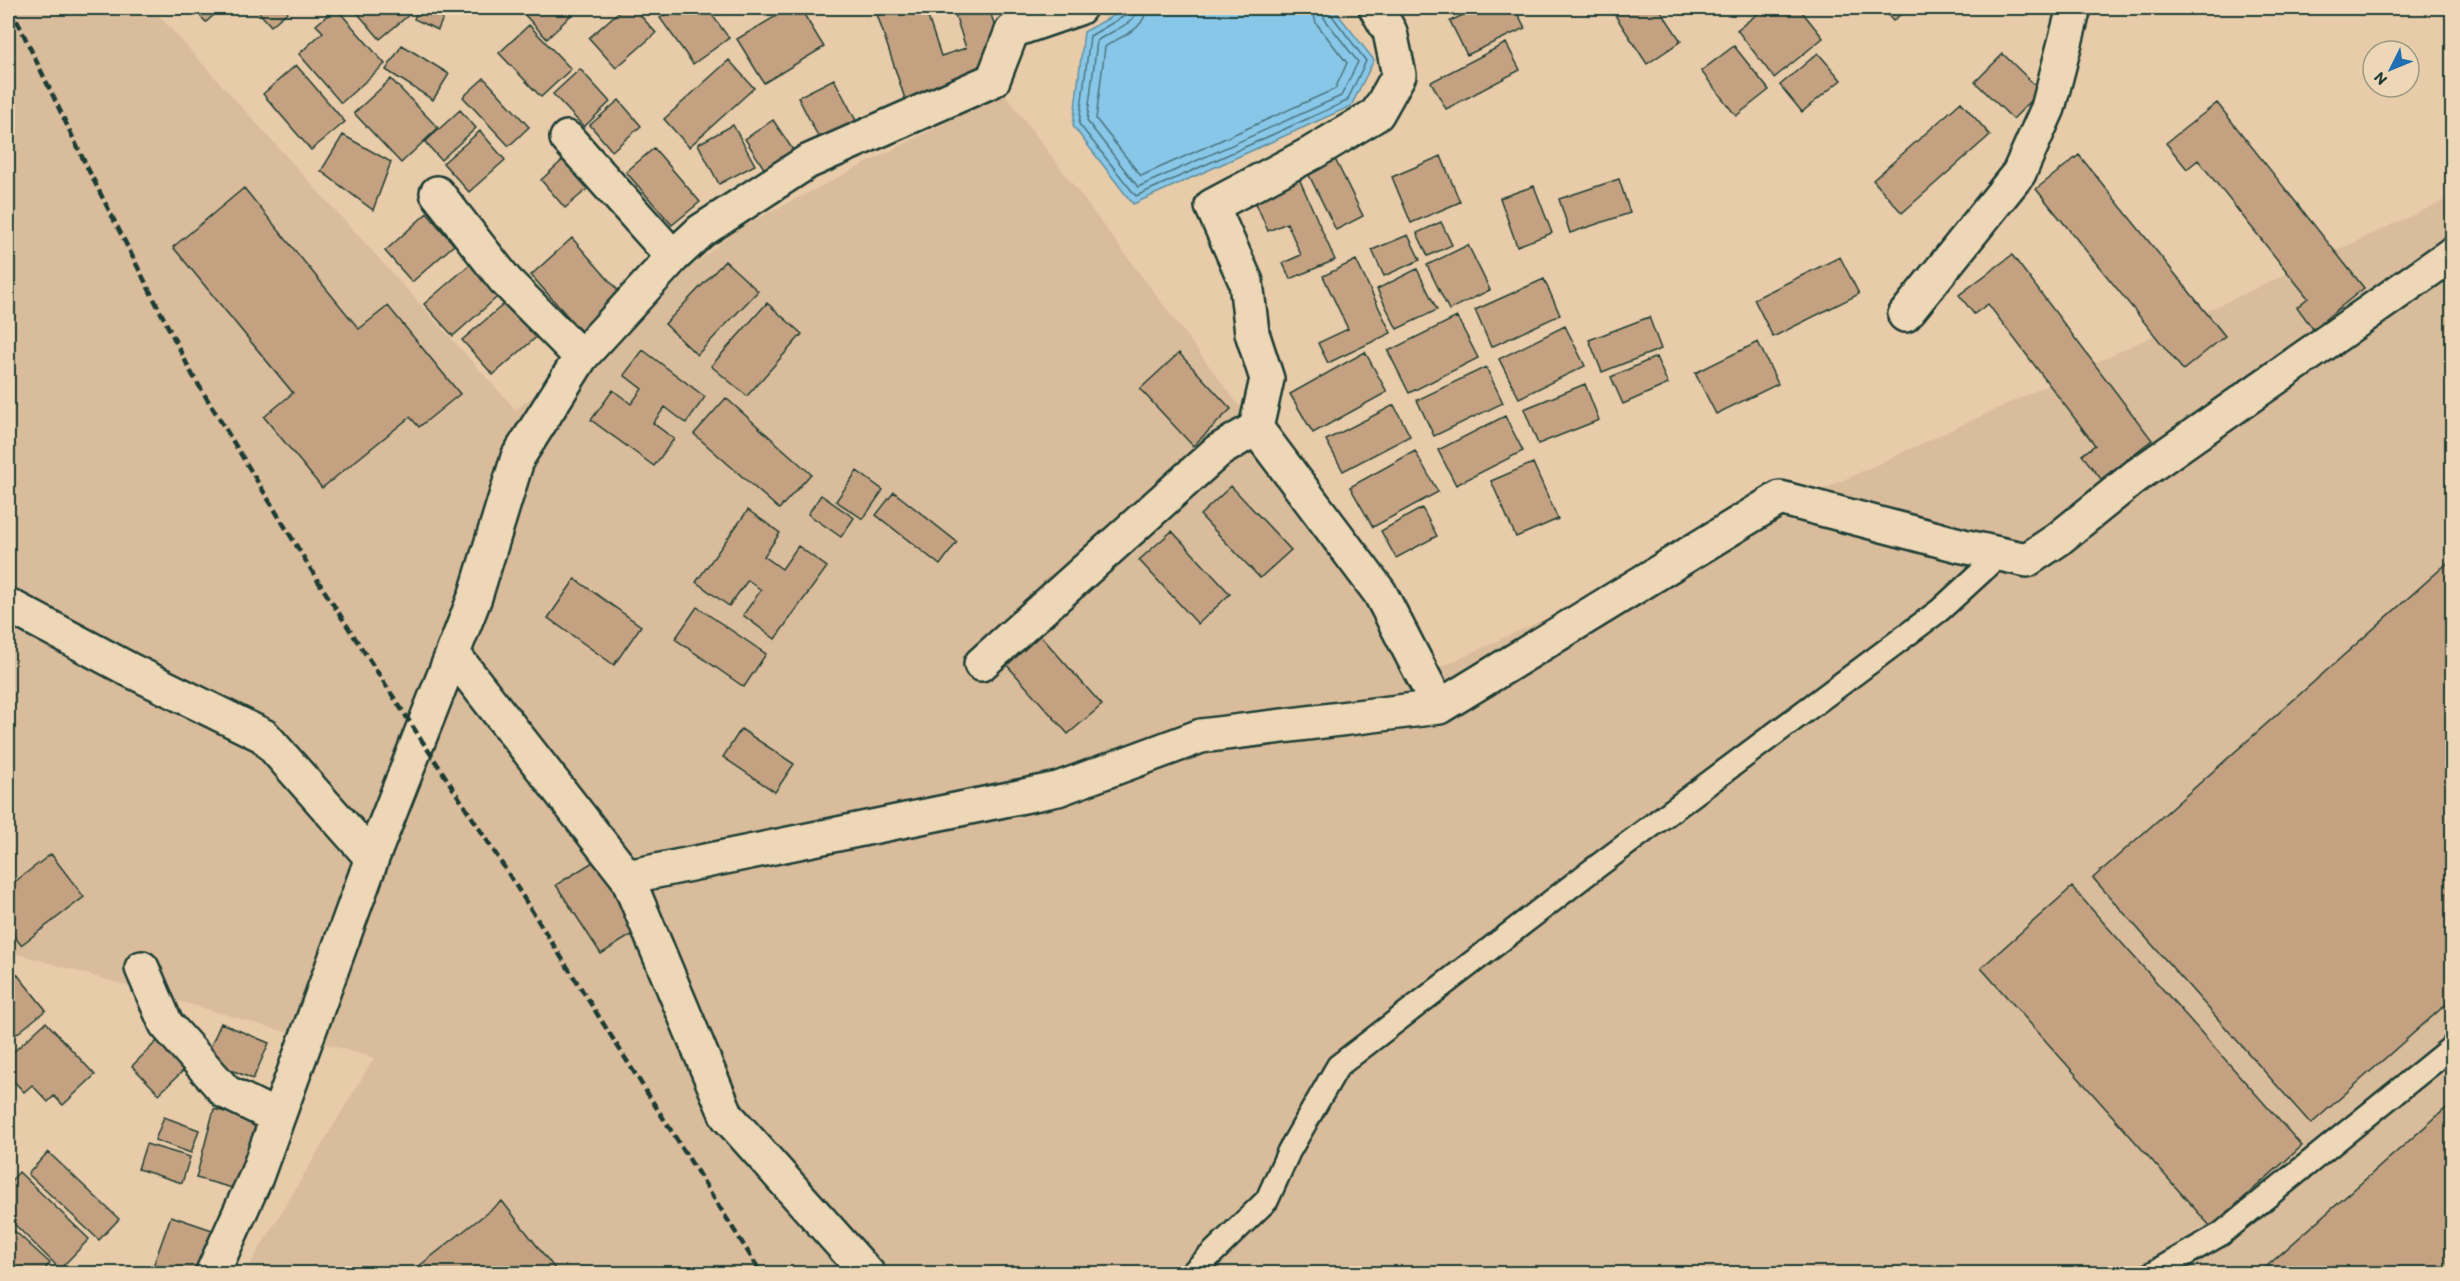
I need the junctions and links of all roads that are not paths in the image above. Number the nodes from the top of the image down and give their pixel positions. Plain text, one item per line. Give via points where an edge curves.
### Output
1 (1079, 8) edge
2 (1376, 8) edge
3 (2074, 8) edge
4 (1018, 17) edge
5 (567, 138) dead end
6 (437, 193) dead end
7 (2452, 254) edge
8 (673, 257) junction
9 (1905, 315) dead end
10 (581, 357) junction
11 (1256, 428) junction
12 (2001, 554) junction
13 (8, 605) edge
14 (453, 654) junction
15 (981, 664) dead end
16 (1439, 707) junction
17 (372, 858) junction
18 (627, 877) junction
19 (142, 968) dead end
20 (2452, 1047) edge
21 (277, 1117) junction
22 (212, 1274) edge
23 (868, 1274) edge
24 (1191, 1274) edge
25 (2151, 1274) edge

1 - 4 street
2 - 11 street via 1390,32 1399,75 1377,114 1212,206 1246,282 1252,333 1267,379
3 - 9 street via 2048,108 2019,173
4 - 8 street via 993,80 807,162 701,231
5 - 8 street
6 - 10 street via 505,280
7 - 12 street via 2136,476 2027,560
8 - 10 street
10 - 14 street via 518,457 475,597
11 - 15 street via 1218,451
11 - 16 street via 1380,594
12 - 16 street via 1780,498
12 - 24 lane via 1940,610 1338,1066 1289,1151 1268,1200
13 - 17 street via 264,736
14 - 17 street
14 - 18 street
16 - 18 street via 1201,736 1058,789
17 - 21 street
18 - 23 street via 727,1116
19 - 21 street via 166,1024 226,1092
20 - 25 lane via 2221,1234
21 - 22 street

